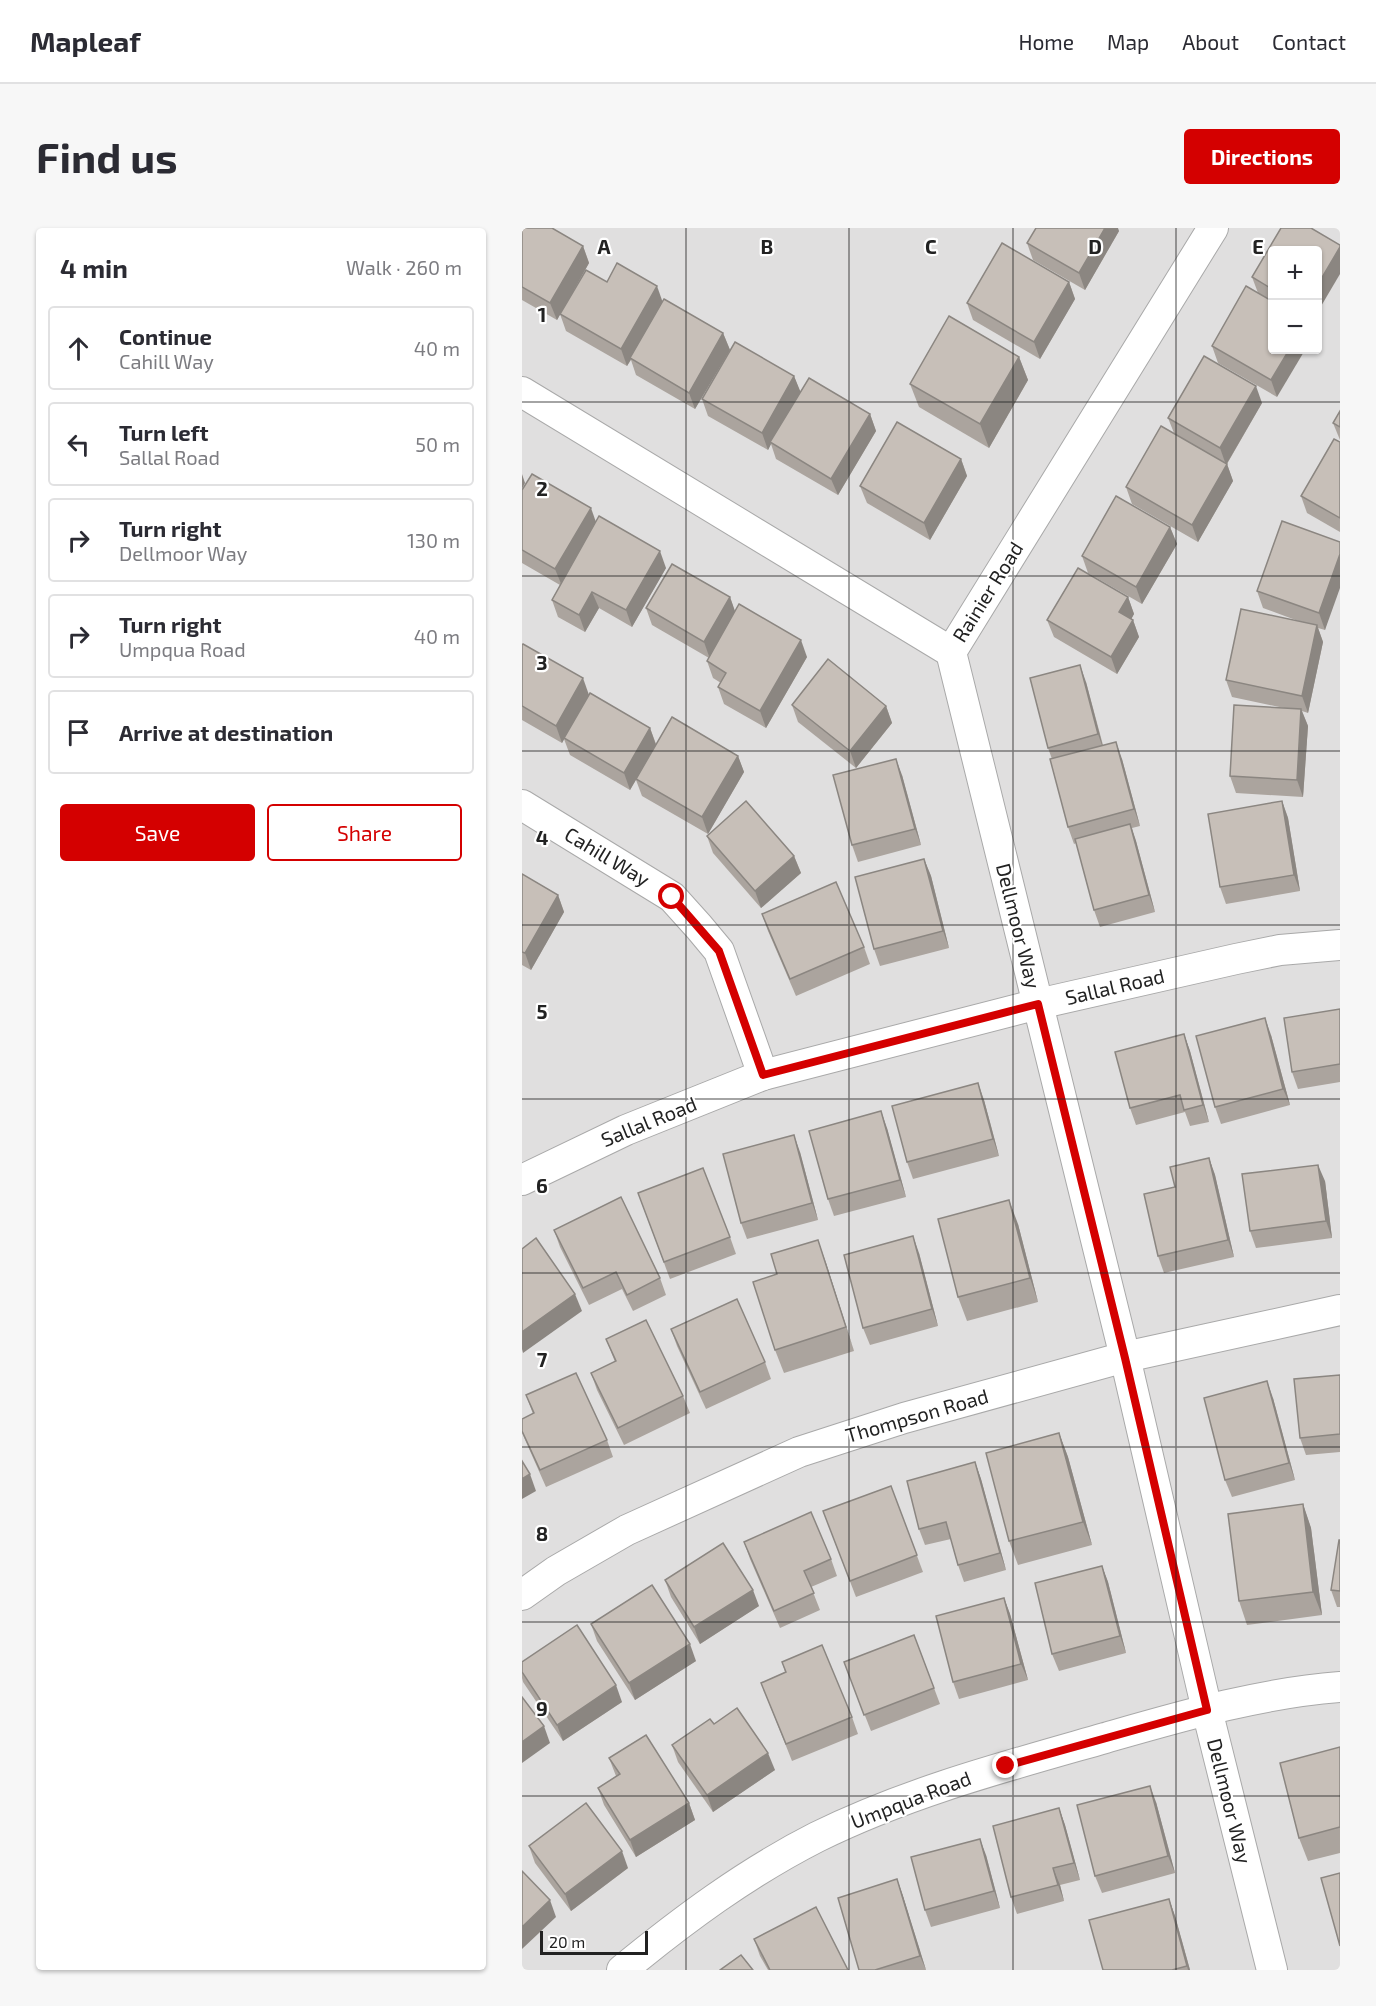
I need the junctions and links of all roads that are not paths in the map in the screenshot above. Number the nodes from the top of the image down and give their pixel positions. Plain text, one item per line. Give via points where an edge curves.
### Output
1 (1213, 228) edge
2 (522, 392) edge
3 (951, 652) junction
4 (522, 806) edge
5 (1340, 945) edge
6 (1038, 1004) junction
7 (763, 1075) junction
8 (522, 1180) edge
9 (1340, 1310) edge
10 (1125, 1358) junction
11 (522, 1595) edge
12 (1340, 1687) edge
13 (1207, 1710) junction
14 (622, 1970) edge
15 (1272, 1970) edge

1 - 3 street, Rainier Road
2 - 3 street, Rainier Road
3 - 6 street, Dellmoor Way
4 - 7 street, Cahill Way via 672,897 699,927 719,951
5 - 6 street, Sallal Road via 1280,950
6 - 7 street, Sallal Road
6 - 10 street, Dellmoor Way
7 - 8 street, Sallal Road via 626,1130
9 - 10 street, Thompson Road
10 - 11 street, Thompson Road via 904,1418 800,1452 627,1530
10 - 13 street, Dellmoor Way
12 - 13 street, Umpqua Road
13 - 14 street, Umpqua Road via 955,1781 817,1837 747,1877 676,1926
13 - 15 street, Dellmoor Way

